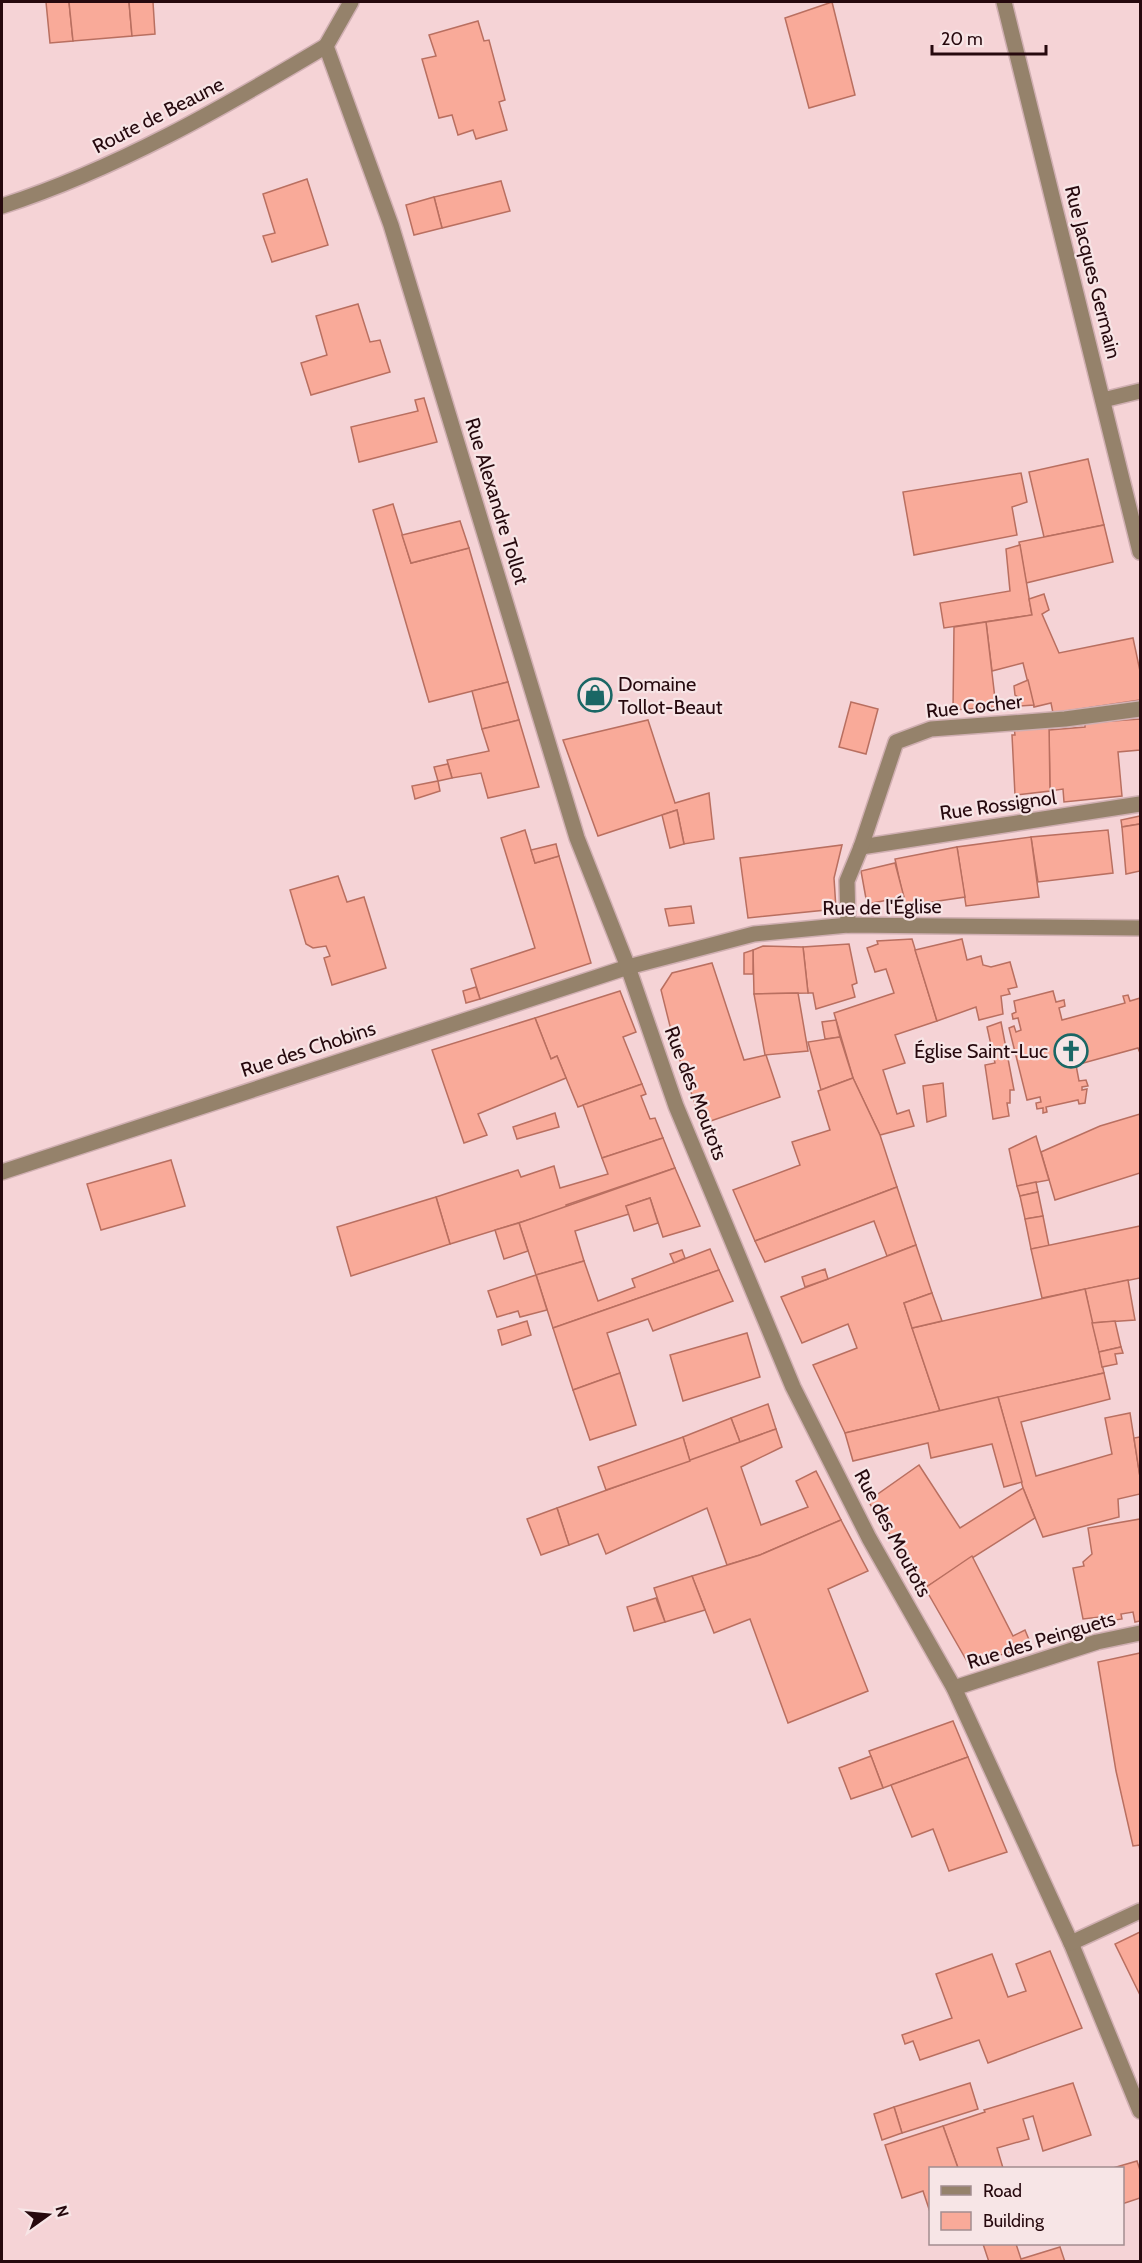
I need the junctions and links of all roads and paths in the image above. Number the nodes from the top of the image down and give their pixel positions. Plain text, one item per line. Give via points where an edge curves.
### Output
1 (351, 2) edge
2 (1004, 2) edge
3 (326, 46) junction
4 (2, 206) edge
5 (1140, 391) edge
6 (1103, 400) junction
7 (1140, 552) edge
8 (1140, 709) edge
9 (1140, 804) edge
10 (861, 847) junction
11 (848, 926) junction
12 (1140, 928) edge
13 (628, 967) junction
14 (2, 1172) edge
15 (1140, 1633) edge
16 (954, 1688) junction
17 (1140, 1911) edge
18 (1071, 1943) junction
19 (1140, 2110) edge

1 - 3 street
2 - 6 street, Rue Jacques Germain
3 - 4 street, Route de Beaune via 199,121 58,188
3 - 13 street, Rue Alexandre Tollot via 391,225 577,838
5 - 6 street
6 - 7 street, Rue Jacques Germain
8 - 10 street, Rue Cocher via 931,729 896,742
9 - 10 street, Rue Rossignol
10 - 11 street, Rue Cocher via 848,881
11 - 12 street, Rue de l'Église
11 - 13 street, Rue de l'Église via 754,934
13 - 14 street, Rue des Chobins
13 - 16 street, Rue des Moutots via 676,1106 793,1387 869,1538
15 - 16 street, Rue des Peinguets via 1097,1642
16 - 18 street, Rue des Moutots
17 - 18 street
18 - 19 street, Rue des Moutots

